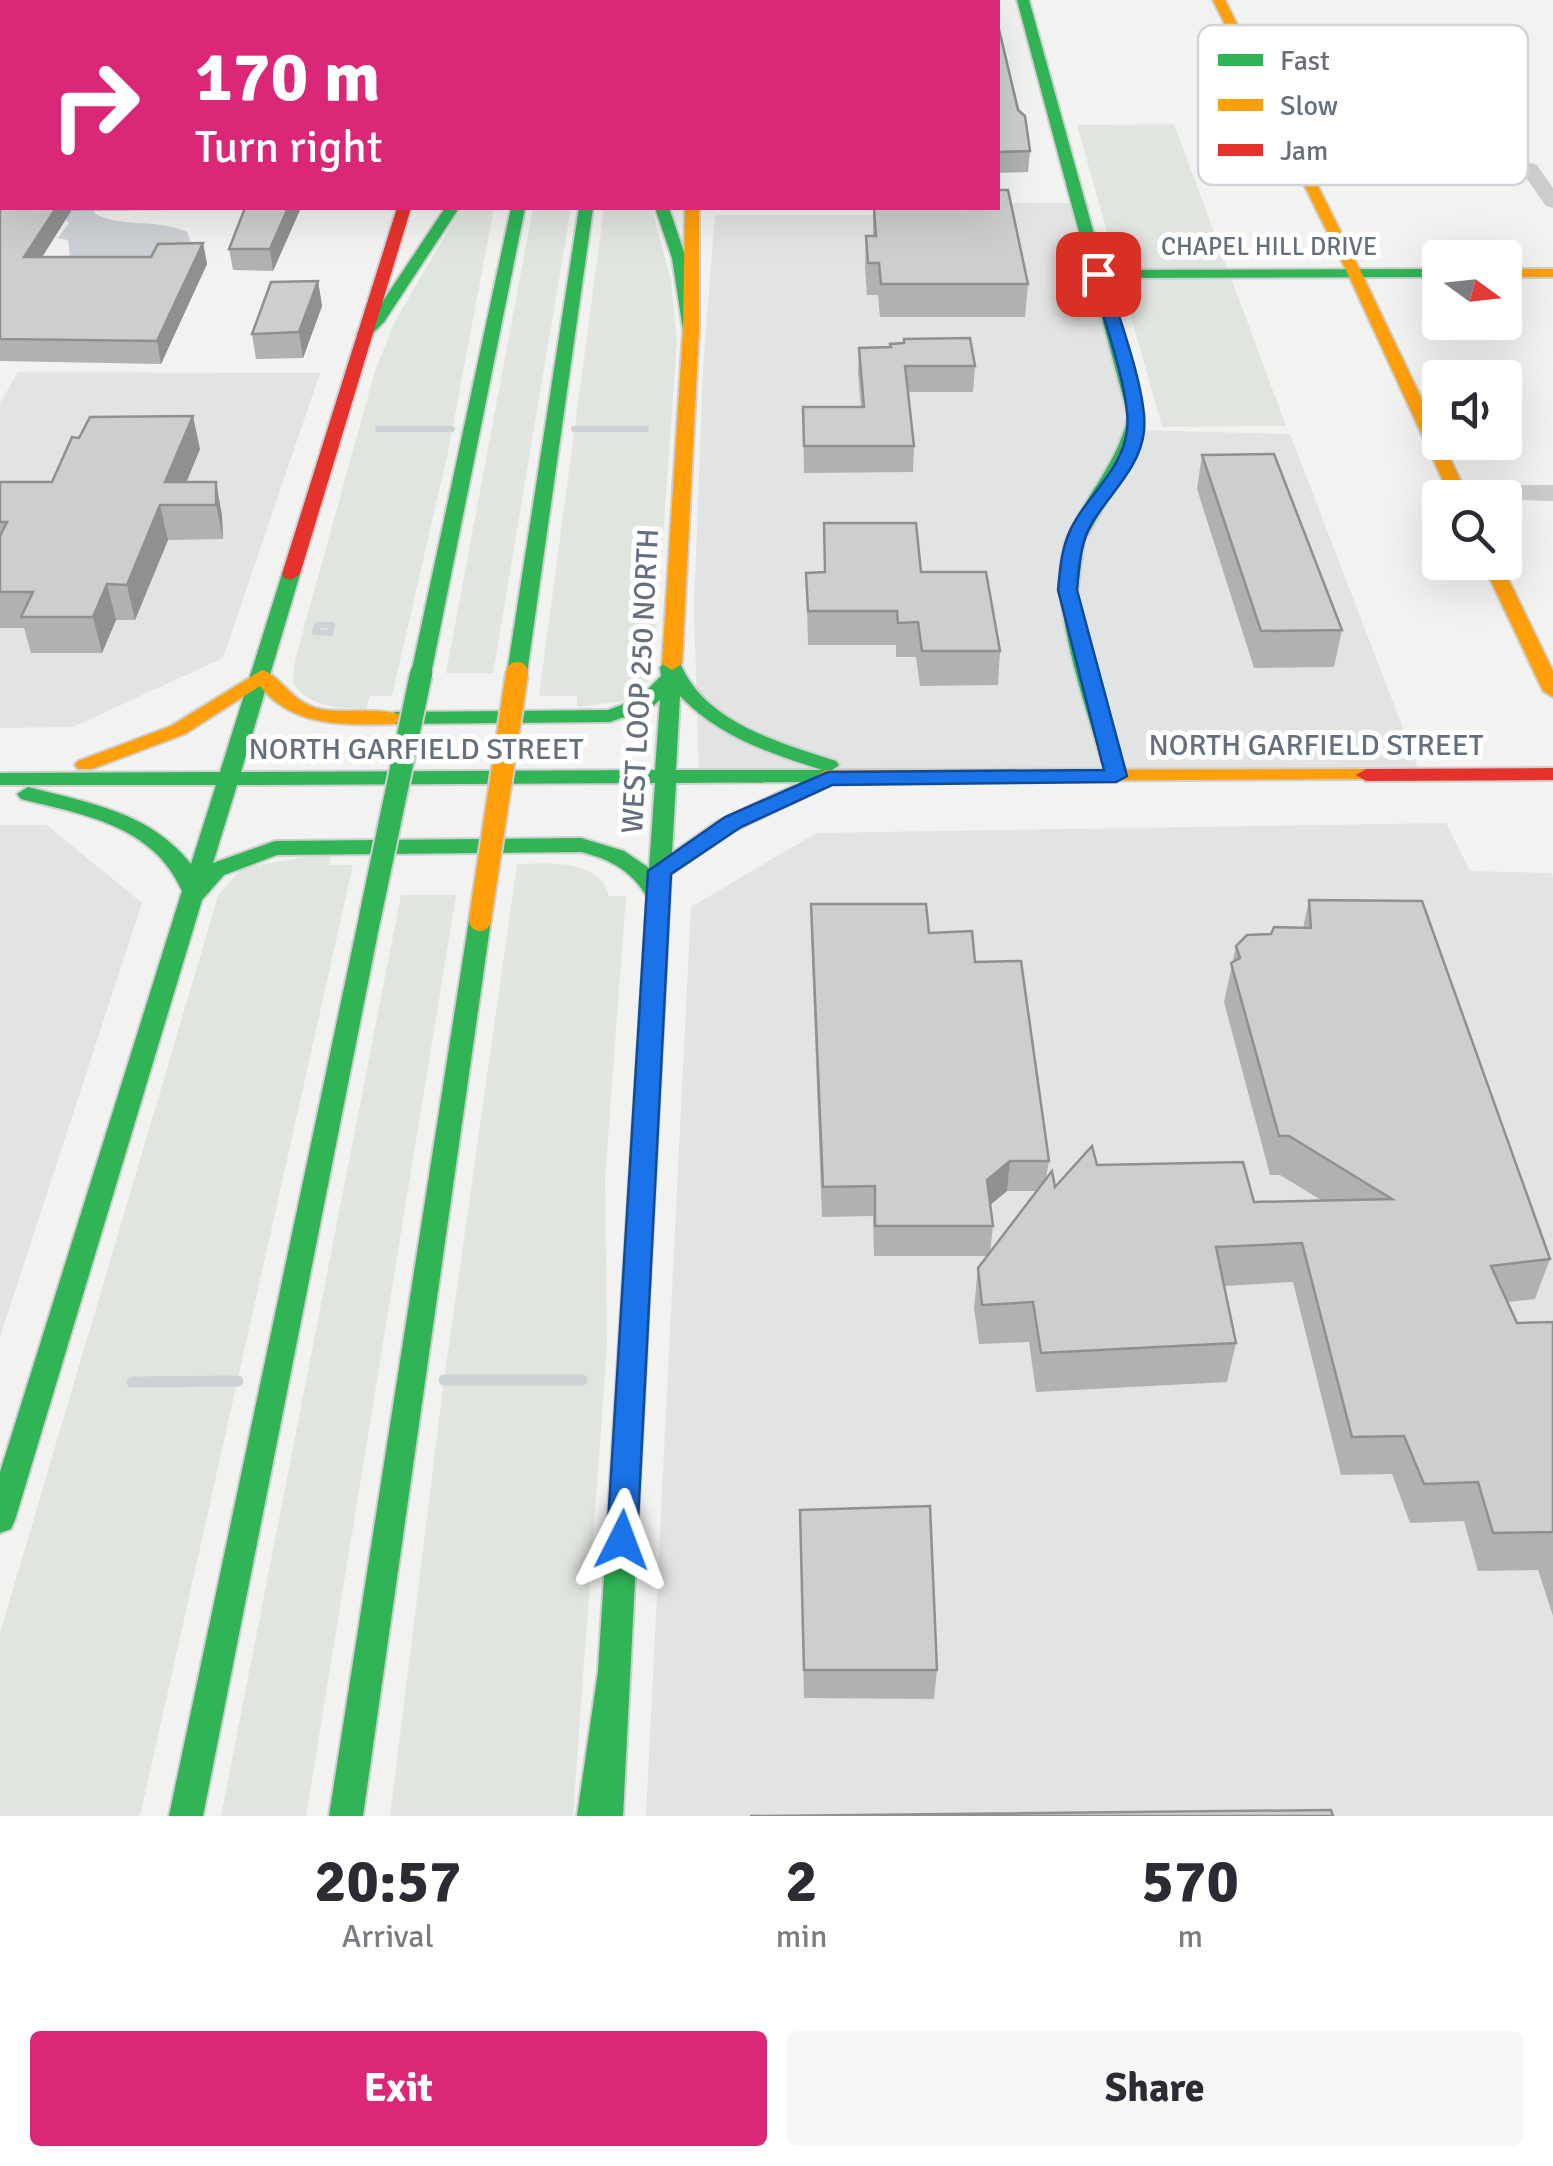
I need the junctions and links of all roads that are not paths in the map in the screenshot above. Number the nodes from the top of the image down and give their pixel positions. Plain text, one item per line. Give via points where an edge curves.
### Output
1 (1023, 0) edge
2 (1218, 0) edge
3 (1230, 25) edge
4 (1530, 169) dead end
5 (1310, 185) edge
6 (1553, 202) edge
7 (403, 210) edge
8 (451, 210) edge
9 (518, 210) edge
10 (586, 210) edge
11 (663, 210) edge
12 (692, 210) edge
13 (1522, 273) edge
14 (1553, 273) edge
15 (1098, 274) junction
16 (1355, 274) junction
17 (1422, 274) edge
18 (691, 330) junction
19 (365, 334) junction
20 (1452, 480) edge
21 (1553, 492) edge
22 (1522, 493) edge
23 (1500, 580) edge
24 (670, 673) junction
25 (262, 676) junction
26 (1553, 691) edge
27 (1553, 774) edge
28 (1116, 776) junction
29 (40, 778) junction
30 (665, 778) junction
31 (828, 778) junction
32 (870, 778) junction
33 (230, 780) junction
34 (0, 782) edge
35 (660, 871) junction
36 (195, 895) junction
37 (658, 896) junction
38 (0, 1520) edge
39 (616, 1659) junction
40 (186, 1816) edge
41 (346, 1816) edge
42 (594, 1816) edge
43 (606, 1816) edge

1 - 15 main road
2 - 3 main road
4 - 6 street
5 - 16 main road
7 - 19 main road
8 - 19 main road
9 - 40 main road, bridge
10 - 41 main road, bridge
11 - 18 main road
12 - 18 main road, WEST LOOP 250 NORTH
13 - 14 main road
15 - 16 main road, CHAPEL HILL DRIVE
15 - 28 main road via 1136,431 1119,475 1081,525 1068,590
16 - 17 main road, CHAPEL HILL DRIVE
16 - 20 main road
18 - 24 main road, WEST LOOP 250 NORTH
19 - 25 main road
21 - 22 street
23 - 26 main road
24 - 25 main road via 645,703 610,716 327,719 276,697
24 - 30 main road, WEST LOOP 250 NORTH
24 - 32 main road via 705,715 752,740
25 - 29 main road via 202,721 152,744
25 - 33 main road
27 - 28 main road, NORTH GARFIELD STREET
28 - 32 main road, NORTH GARFIELD STREET
29 - 33 main road, NORTH GARFIELD STREET
29 - 34 main road, NORTH GARFIELD STREET
30 - 31 main road, NORTH GARFIELD STREET
30 - 33 main road, NORTH GARFIELD STREET
30 - 35 main road, WEST LOOP 250 NORTH
31 - 32 main road, NORTH GARFIELD STREET
31 - 35 main road via 733,822
33 - 36 main road
34 - 36 main road via 136,826 184,866
35 - 37 main road, WEST LOOP 250 NORTH
36 - 37 main road via 216,870 274,848 581,845 627,858
36 - 38 main road
37 - 39 main road, WEST LOOP 250 NORTH
39 - 42 main road
39 - 43 main road, WEST LOOP 250 NORTH

